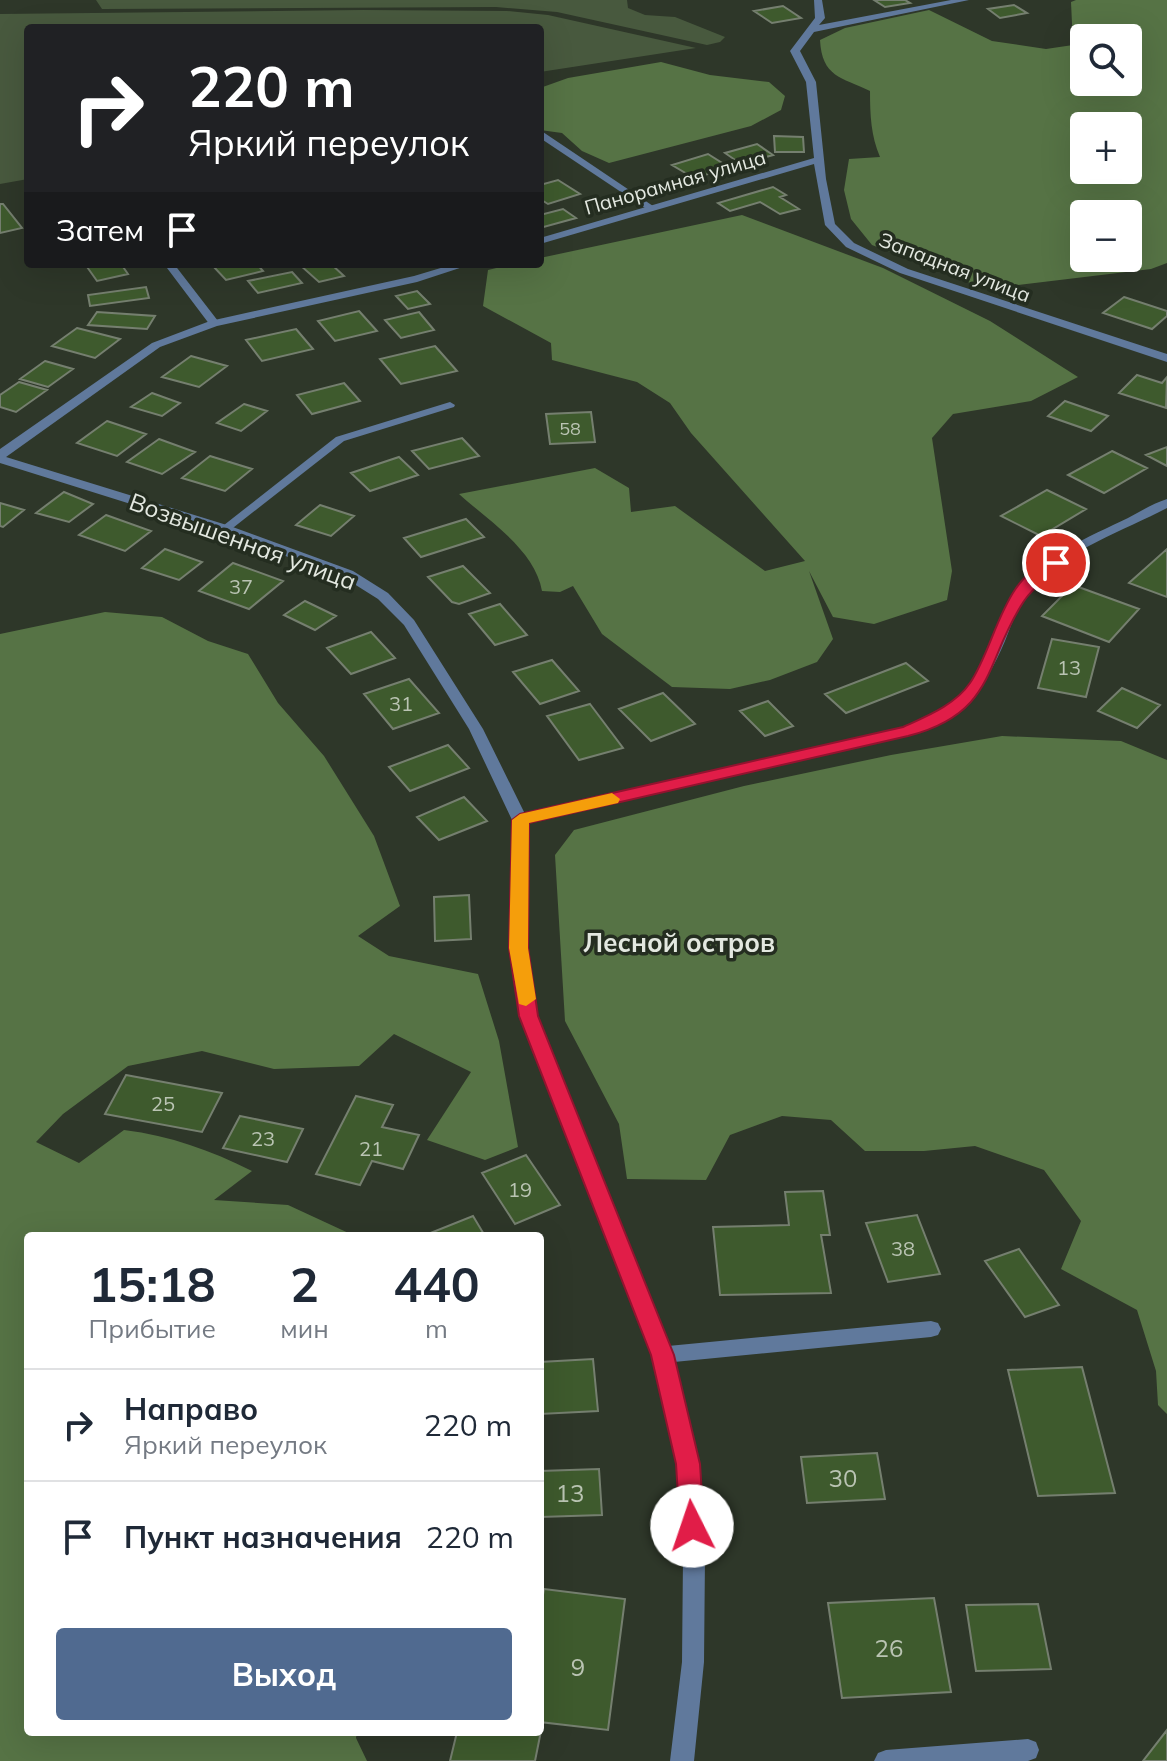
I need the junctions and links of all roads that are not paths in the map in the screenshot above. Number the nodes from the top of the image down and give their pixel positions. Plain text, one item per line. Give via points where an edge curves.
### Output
1 (818, 0) edge
2 (965, 0) edge
3 (814, 29) junction
4 (544, 137) edge
5 (820, 159) junction
6 (651, 208) junction
7 (544, 240) edge
8 (172, 268) edge
9 (453, 268) edge
10 (214, 323) junction
11 (1167, 358) edge
12 (450, 405) dead end
13 (0, 457) edge
14 (1167, 503) edge
15 (225, 529) junction
16 (520, 820) junction
17 (931, 1329) dead end
18 (662, 1355) junction
19 (1028, 1750) dead end
20 (682, 1761) edge
21 (886, 1761) edge

1 - 3 street, Западная улица via 820,18
2 - 3 street
3 - 5 street, Западная улица via 795,51 811,82
4 - 6 lane
5 - 6 street, Панорамная улица
5 - 11 street, Западная улица via 830,225 850,245 904,271
6 - 7 street, Панорамная улица
8 - 10 lane
9 - 10 street
10 - 13 street via 156,345
12 - 15 lane via 340,439
13 - 15 street, Возвышенная улица
14 - 16 street via 1031,581 1015,601 977,685 939,717 908,731
15 - 16 street, Возвышенная улица via 348,574 383,596 409,623 476,729
16 - 18 street, Возвышенная улица via 518,948 528,1016
17 - 18 street
18 - 20 street, Возвышенная улица via 688,1464 694,1557 693,1662
19 - 21 street

